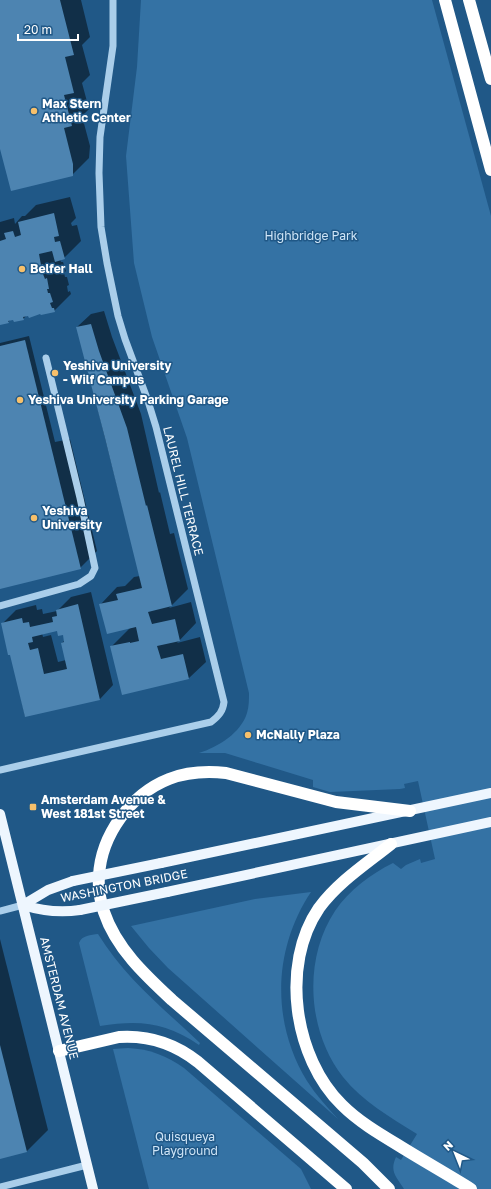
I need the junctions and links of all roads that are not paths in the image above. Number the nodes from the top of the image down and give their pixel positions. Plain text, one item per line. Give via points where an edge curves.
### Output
1 (113, 0) edge
2 (445, 0) edge
3 (469, 0) edge
4 (491, 79) edge
5 (491, 170) edge
6 (46, 358) dead end
7 (0, 606) edge
8 (0, 770) edge
9 (491, 794) edge
10 (410, 811) junction
11 (0, 814) edge
12 (491, 822) edge
13 (391, 844) junction
14 (23, 905) junction
15 (0, 911) edge
16 (59, 1051) junction
17 (87, 1165) junction
18 (0, 1187) edge
19 (93, 1189) edge
20 (346, 1189) edge
21 (389, 1189) edge
22 (471, 1189) edge

1 - 8 street, LAUREL HILL TERRACE via 113,46 102,120 99,162 103,244 119,321 156,427 224,702 221,713 211,722
2 - 5 highway
3 - 4 highway
6 - 7 street via 95,568 91,576 79,584
9 - 10 main road, WASHINGTON BRIDGE
10 - 14 main road, WASHINGTON BRIDGE, bridge via 73,881 48,890
10 - 21 highway via 336,802 226,773 188,774 158,784 131,805 118,821 108,841 99,874 102,902 111,929 146,975 363,1163
11 - 14 main road, AMSTERDAM AVENUE
12 - 13 main road, WASHINGTON BRIDGE
13 - 14 main road, WASHINGTON BRIDGE, bridge via 80,910 52,912
13 - 22 highway via 328,897 309,927 302,946 296,991 306,1047 325,1085 349,1112 372,1129
14 - 15 street
14 - 16 main road, AMSTERDAM AVENUE
16 - 17 main road, AMSTERDAM AVENUE
16 - 20 highway via 119,1037 151,1038 174,1046 198,1062
17 - 18 street
17 - 19 main road, AMSTERDAM AVENUE

